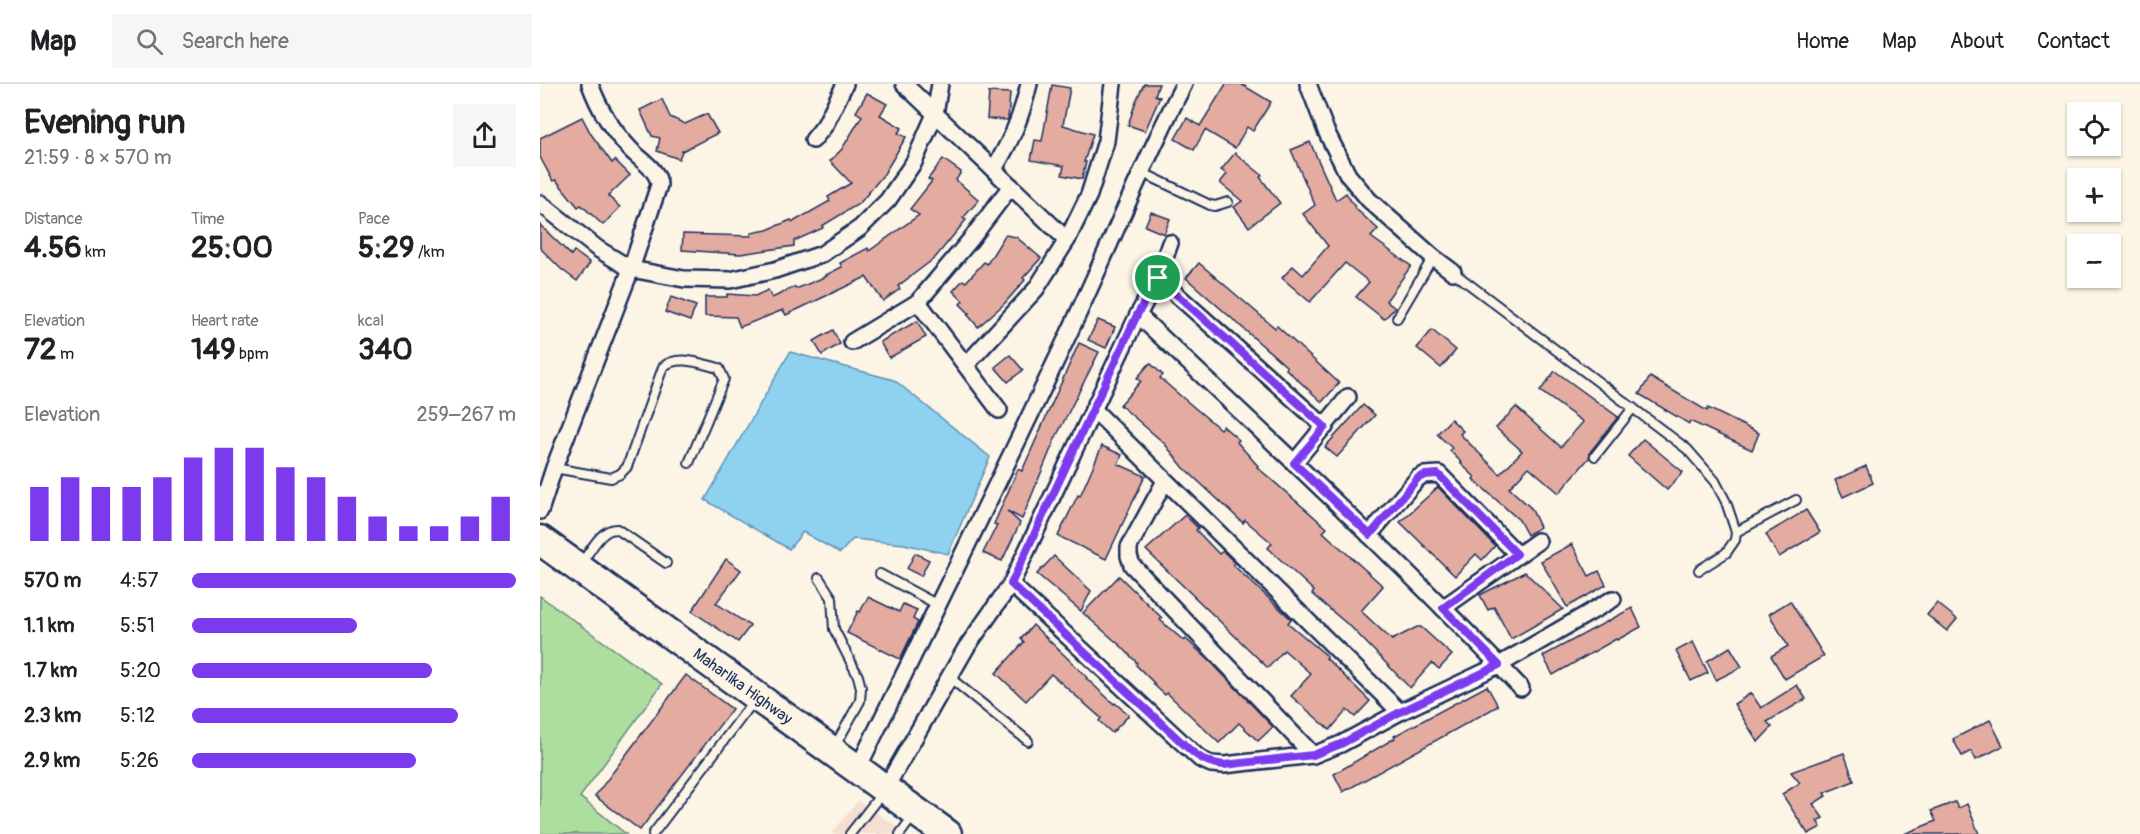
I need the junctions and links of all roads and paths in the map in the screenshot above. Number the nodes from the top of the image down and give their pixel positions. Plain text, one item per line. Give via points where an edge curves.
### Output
1 (590, 84) edge
2 (845, 84) edge
3 (904, 84) edge
4 (940, 84) edge
5 (1029, 84) edge
6 (1113, 84) edge
7 (1184, 84) edge
8 (1308, 84) edge
9 (935, 114) junction
10 (813, 140) dead end
11 (994, 169) junction
12 (1141, 172) junction
13 (1011, 186) junction
14 (1228, 202) dead end
15 (540, 203) edge
16 (1067, 240) junction
17 (1170, 243) dead end
18 (1433, 257) junction
19 (631, 269) junction
20 (1453, 272) joint
21 (1158, 278) junction
22 (918, 302) junction
23 (1137, 315) junction
24 (1397, 318) dead end
25 (852, 342) dead end
26 (966, 365) junction
27 (1348, 397) dead end
28 (1633, 408) junction
29 (1093, 409) junction
30 (999, 410) dead end
31 (1325, 427) junction
32 (1595, 456) dead end
33 (690, 463) dead end
34 (1294, 463) junction
35 (554, 468) junction
36 (1165, 481) junction
37 (1796, 500) dead end
38 (540, 511) edge
39 (1736, 532) junction
40 (1370, 535) junction
41 (540, 540) edge
42 (1538, 541) dead end
43 (1517, 554) junction
44 (666, 563) dead end
45 (578, 567) junction
46 (1699, 570) dead end
47 (880, 574) dead end
48 (819, 578) dead end
49 (1011, 584) junction
50 (1613, 599) dead end
51 (938, 605) junction
52 (1443, 608) junction
53 (1499, 665) junction
54 (950, 677) junction
55 (1521, 688) dead end
56 (757, 696) junction
57 (1400, 712) junction
58 (1028, 741) dead end
59 (832, 749) junction
60 (1313, 755) junction
61 (858, 768) junction
62 (885, 789) junction
63 (917, 812) junction
64 (653, 834) edge
65 (850, 834) edge
66 (900, 834) edge
67 (947, 834) edge

1 - 19 street via 605,118 659,180
2 - 10 street
3 - 9 street
4 - 9 street
5 - 11 street via 1013,137
6 - 16 street via 1106,141 1089,195
7 - 12 street
8 - 18 street via 1348,175 1369,200
9 - 11 street
9 - 19 street via 914,162 888,200 860,228 822,254 730,280 684,279
11 - 13 street
12 - 14 lane via 1210,205
12 - 51 street via 1100,267
13 - 16 street
13 - 22 street
15 - 19 street via 598,249
16 - 26 street via 1036,289
17 - 21 street
18 - 20 street
18 - 24 lane
19 - 35 street
20 - 28 lane
21 - 23 street
21 - 31 street
22 - 25 street
22 - 26 street
23 - 29 street
23 - 34 street
26 - 30 street
27 - 31 street
28 - 32 lane
28 - 39 lane via 1687,449 1705,468 1715,481
29 - 36 street
29 - 49 street
31 - 34 street
33 - 35 lane via 724,379 719,368 679,359 663,367 627,467 620,474 611,478
34 - 40 street
35 - 38 street
36 - 57 street
36 - 60 street via 1129,547 1131,565
37 - 39 lane
39 - 46 lane via 1726,553
40 - 43 street via 1418,478 1438,474
40 - 52 street
41 - 45 highway, Maharlika Highway
42 - 43 street
43 - 52 street
44 - 45 lane via 613,528 605,532
45 - 56 highway, Maharlika Highway
47 - 51 lane
48 - 59 lane via 832,598 834,629 861,687 860,701
49 - 54 street
49 - 60 street via 1200,759 1224,765
50 - 53 street
51 - 61 street
52 - 53 street
53 - 55 street
53 - 57 street
54 - 58 lane
54 - 62 street
56 - 59 highway, Maharlika Highway
56 - 64 lane
57 - 60 street
59 - 61 highway, Maharlika Highway
61 - 62 highway, Maharlika Highway
62 - 63 highway, Maharlika Highway
62 - 65 lane
63 - 66 lane
63 - 67 highway, Maharlika Highway

